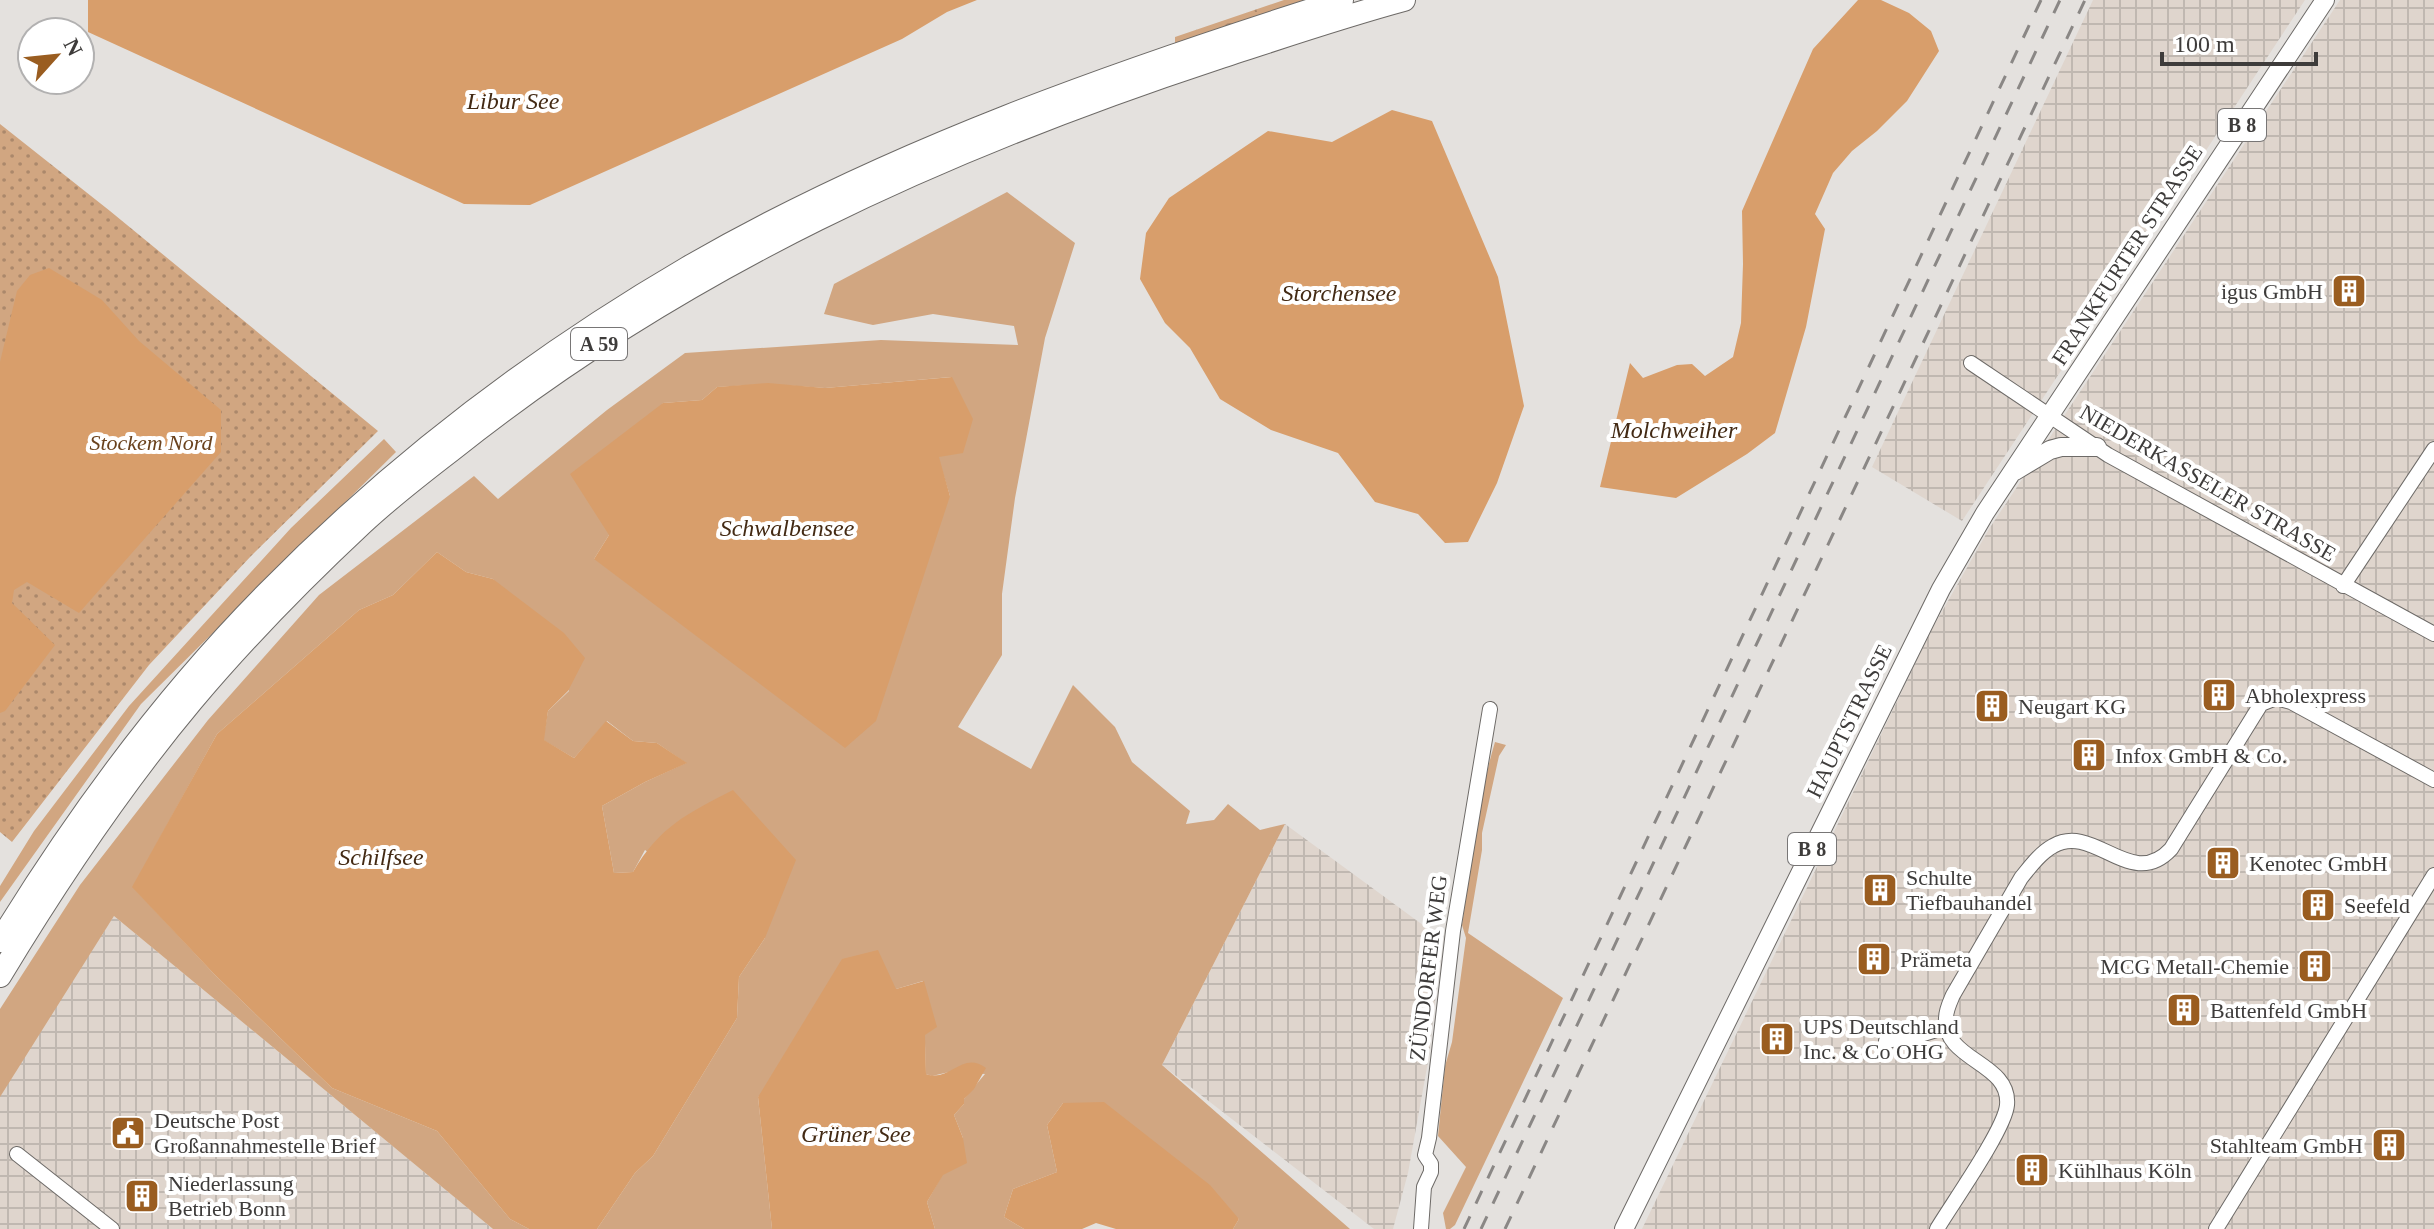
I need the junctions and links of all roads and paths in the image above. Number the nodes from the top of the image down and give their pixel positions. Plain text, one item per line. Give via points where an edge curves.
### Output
1 (1342, 0) edge
2 (1404, 0) edge
3 (2325, 0) edge
4 (1971, 363) dead end
5 (2049, 416) junction
6 (2097, 447) junction
7 (2434, 449) edge
8 (2009, 474) junction
9 (2343, 586) junction
10 (2434, 634) edge
11 (1490, 709) dead end
12 (2434, 780) edge
13 (2434, 875) edge
14 (0, 941) edge
15 (0, 976) edge
16 (1946, 1027) junction
17 (1886, 1041) dead end
18 (17, 1154) dead end
19 (2222, 1227) edge
20 (112, 1229) edge
21 (1421, 1229) edge
22 (1624, 1229) edge
23 (1937, 1229) edge

1 - 14 highway, A 59 via 1045,101 867,177 687,268 502,389 357,507 265,594 98,794
2 - 15 highway, A 59 via 1151,80 878,190 695,283 511,403 366,520 277,607 193,701 113,802
3 - 5 main road, FRANKFURTER STRASSE / B 8
4 - 5 street, NIEDERKASSELER STRASSE
5 - 6 street, NIEDERKASSELER STRASSE
5 - 8 main road, HAUPTSTRASSE / B 8
6 - 8 main road via 2050,450
6 - 9 street, NIEDERKASSELER STRASSE
7 - 9 street, NIEDERKASSELER STRASSE
8 - 22 main road, HAUPTSTRASSE / B 8 via 1941,589
9 - 10 street, NIEDERKASSELER STRASSE
11 - 21 street, ZÜNDORFER WEG via 1453,931
12 - 16 street via 2291,702 2272,699 2261,704 2162,858 2136,864 2076,840 2052,846 2035,861 1953,995
13 - 19 street
16 - 17 street
16 - 23 street via 1959,1049 1998,1078 2007,1105 2001,1124
18 - 20 street

